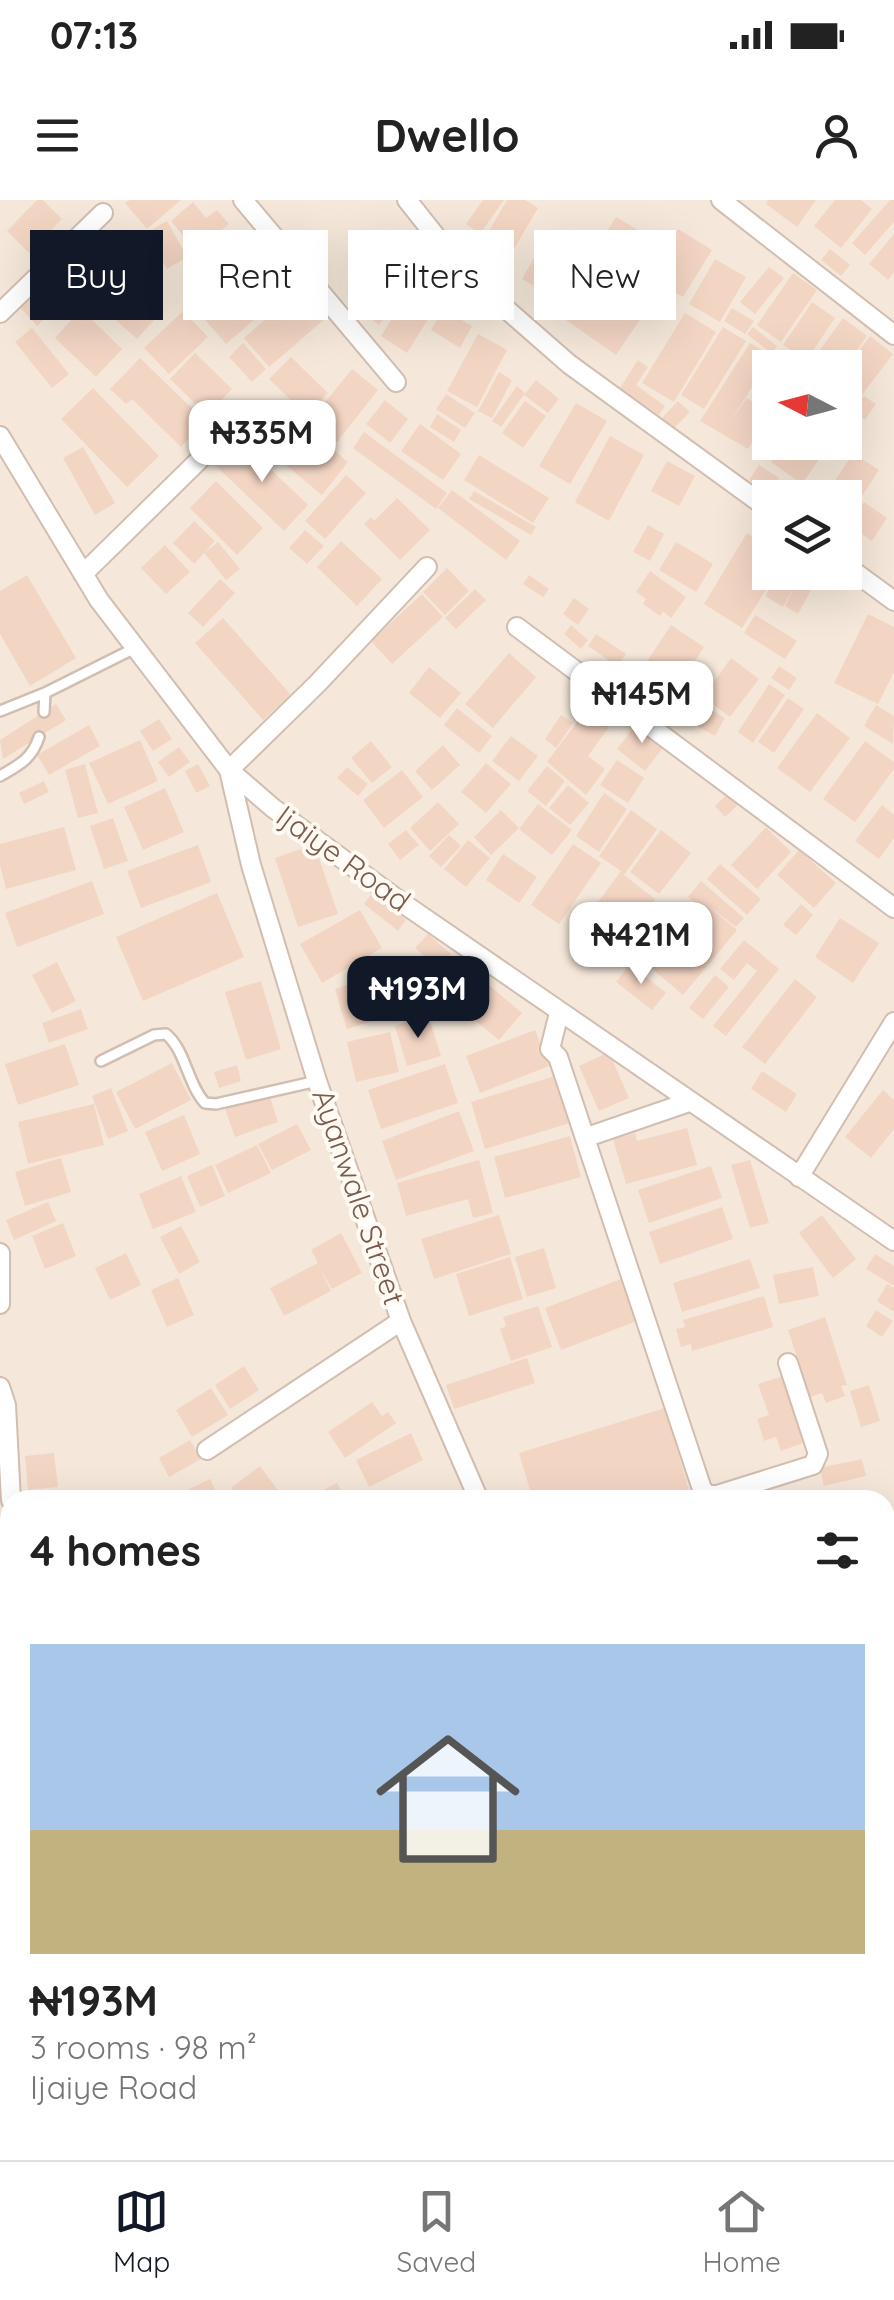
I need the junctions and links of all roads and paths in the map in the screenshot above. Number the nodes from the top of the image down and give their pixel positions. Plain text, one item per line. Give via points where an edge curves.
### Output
1 (243, 200) edge
2 (407, 200) edge
3 (720, 200) edge
4 (103, 213) dead end
5 (0, 314) edge
6 (894, 335) edge
7 (396, 382) dead end
8 (242, 418) dead end
9 (0, 436) edge
10 (752, 497) edge
11 (427, 566) dead end
12 (83, 574) junction
13 (862, 577) edge
14 (894, 601) edge
15 (518, 627) dead end
16 (137, 647) junction
17 (45, 693) junction
18 (0, 711) edge
19 (44, 712) dead end
20 (39, 737) dead end
21 (229, 770) junction
22 (0, 776) edge
23 (894, 908) edge
24 (560, 1013) junction
25 (894, 1022) edge
26 (101, 1061) dead end
27 (317, 1081) junction
28 (689, 1102) junction
29 (587, 1137) junction
30 (799, 1177) junction
31 (894, 1241) edge
32 (0, 1254) edge
33 (0, 1304) edge
34 (401, 1321) junction
35 (788, 1363) dead end
36 (0, 1388) edge
37 (208, 1450) dead end
38 (10, 1490) edge
39 (474, 1490) edge
40 (703, 1490) edge
41 (732, 1490) edge

1 - 7 street
2 - 10 street via 465,273 569,364
3 - 6 street
4 - 5 street
8 - 12 street
9 - 12 street, Ijaiye Road
11 - 21 street
12 - 16 street, Ijaiye Road
13 - 14 street
15 - 23 street
16 - 17 lane
16 - 21 street, Ijaiye Road
17 - 18 lane
17 - 19 lane
20 - 22 lane via 25,762
21 - 24 street, Ijaiye Road
21 - 27 street, Ayanwale Street
24 - 28 street, Ijaiye Road
24 - 29 street via 550,1049
25 - 30 street
26 - 27 lane via 166,1034 205,1103
27 - 34 street, Ayanwale Street
28 - 29 street
28 - 30 street, Ijaiye Road
29 - 40 street
30 - 31 street, Ijaiye Road
32 - 33 street
34 - 37 street
34 - 39 street, Ayanwale Street
35 - 41 street via 818,1454 813,1465
36 - 38 street

